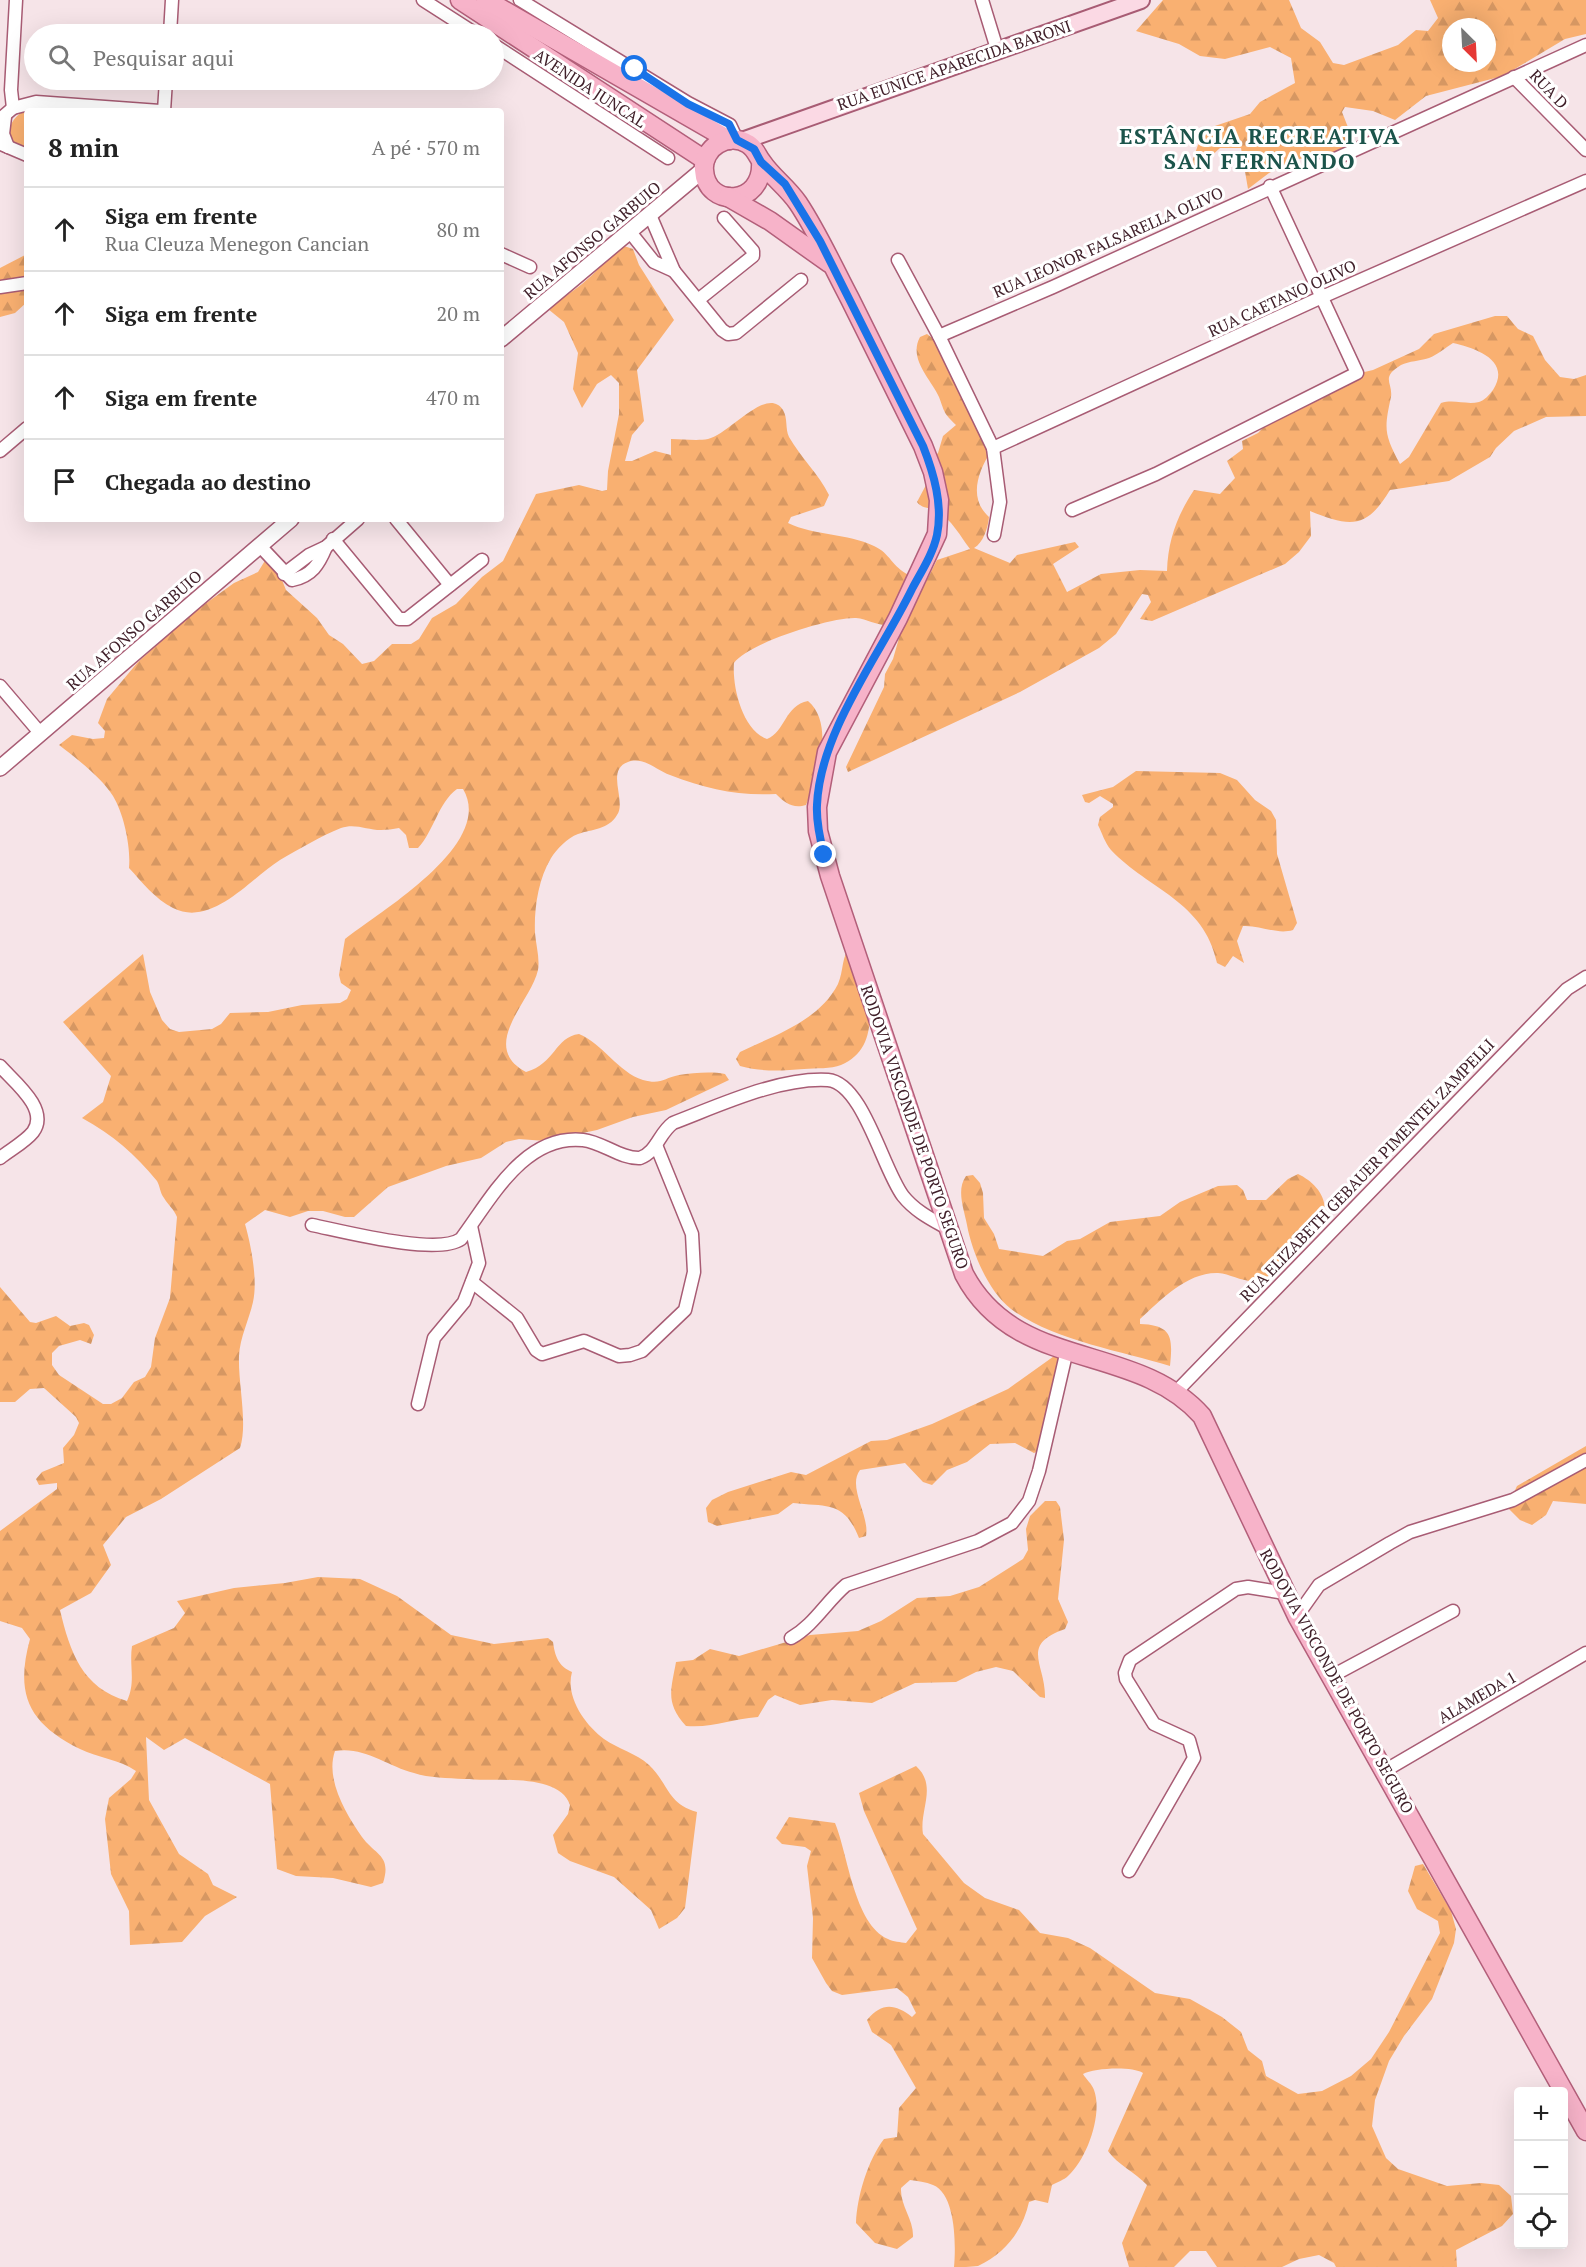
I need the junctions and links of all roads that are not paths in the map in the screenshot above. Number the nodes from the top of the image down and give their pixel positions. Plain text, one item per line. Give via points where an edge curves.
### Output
1 (16, 0) edge
2 (172, 0) edge
3 (423, 0) edge
4 (460, 0) edge
5 (486, 0) edge
6 (520, 0) edge
7 (982, 0) edge
8 (1141, 0) edge
9 (171, 24) edge
10 (460, 24) edge
11 (495, 24) edge
12 (504, 31) edge
13 (1585, 46) edge
14 (997, 49) junction
15 (504, 51) edge
16 (1514, 77) junction
17 (165, 90) edge
18 (120, 108) edge
19 (162, 108) edge
20 (6, 115) edge
21 (4, 145) edge
22 (745, 146) junction
23 (1586, 150) edge
24 (24, 154) edge
25 (668, 158) dead end
26 (706, 171) junction
27 (1586, 181) edge
28 (1270, 186) junction
29 (728, 197) junction
30 (650, 215) junction
31 (724, 218) dead end
32 (630, 232) junction
33 (504, 255) edge
34 (898, 260) dead end
35 (833, 266) junction
36 (530, 267) dead end
37 (674, 271) junction
38 (801, 280) dead end
39 (24, 283) edge
40 (0, 287) edge
41 (1322, 297) junction
42 (698, 300) junction
43 (939, 336) junction
44 (504, 337) edge
45 (24, 431) edge
46 (993, 448) junction
47 (0, 451) edge
48 (1072, 510) dead end
49 (288, 522) edge
50 (354, 522) edge
51 (398, 522) edge
52 (994, 535) dead end
53 (329, 543) junction
54 (260, 546) junction
55 (482, 560) dead end
56 (450, 585) junction
57 (0, 686) edge
58 (41, 734) junction
59 (0, 768) edge
60 (1586, 977) edge
61 (0, 1066) edge
62 (656, 1145) junction
63 (0, 1158) edge
64 (312, 1225) dead end
65 (471, 1226) junction
66 (947, 1228) junction
67 (472, 1282) junction
68 (1067, 1350) junction
69 (1176, 1392) junction
70 (418, 1404) dead end
71 (1586, 1460) edge
72 (1285, 1593) junction
73 (1453, 1611) dead end
74 (1297, 1616) junction
75 (791, 1638) dead end
76 (1586, 1653) edge
77 (1332, 1676) junction
78 (1386, 1770) junction
79 (1128, 1871) dead end
80 (1586, 2131) edge

1 - 20 street
2 - 9 street
3 - 10 street
4 - 11 main road
5 - 22 main road, RODOVIA VISCONDE DE PORTO SEGURO
6 - 22 street via 688,104 729,124
7 - 14 street
8 - 14 main road, RUA EUNICE APARECIDA BARONI
12 - 26 main road
13 - 16 street, RUA LEONOR FALSARELLA OLIVO
14 - 22 main road, RUA EUNICE APARECIDA BARONI via 767,131
15 - 25 street, AVENIDA JUNCAL
16 - 23 street, RUA D
16 - 28 street, RUA LEONOR FALSARELLA OLIVO
17 - 19 street
18 - 20 street via 36,102
20 - 21 street
21 - 24 street
22 - 26 main road via 714,146
22 - 29 main road via 759,180 754,188 738,197
22 - 35 main road, RODOVIA VISCONDE DE PORTO SEGURO via 785,184
26 - 29 main road via 721,195
26 - 30 street, RUA AFONSO GARBUIO
27 - 41 street, RUA CAETANO OLIVO
28 - 41 street
28 - 43 street, RUA LEONOR FALSARELLA OLIVO
29 - 35 main road, RODOVIA VISCONDE DE PORTO SEGURO via 771,221
30 - 32 street, RUA AFONSO GARBUIO
30 - 37 street
31 - 42 street via 748,243 753,256
32 - 37 street via 654,262
32 - 44 street, RUA AFONSO GARBUIO
33 - 36 street
34 - 43 street
35 - 66 main road, RODOVIA VISCONDE DE PORTO SEGURO via 923,446 933,472 939,512 934,545 827,752 819,786 818,831
37 - 42 street
38 - 42 street via 736,333 722,330
39 - 40 street
41 - 46 street, RUA CAETANO OLIVO
41 - 48 street via 1357,372 1156,474
43 - 46 street
45 - 47 street
46 - 52 street via 1000,502
49 - 54 street, RUA AFONSO GARBUIO
50 - 53 street
51 - 56 street
53 - 54 street via 318,565 292,580
53 - 56 street via 399,619 407,619
54 - 58 street, RUA AFONSO GARBUIO
55 - 56 street
57 - 58 street
58 - 59 street, RUA AFONSO GARBUIO
60 - 69 street, RUA ELIZABETH GEBAUER PIMENTEL ZAMPELLI via 1567,989 1525,1031
61 - 63 street via 33,1103 37,1115 32,1134
62 - 65 street via 645,1156 634,1158 584,1140 546,1146 525,1158
62 - 66 street via 673,1123 744,1096 828,1080 841,1085 855,1099 902,1195 917,1211
62 - 67 street via 688,1220 694,1272 685,1310 642,1351 619,1356 584,1341 542,1353 536,1350 517,1318
64 - 65 street via 378,1239 442,1246 455,1244
65 - 67 street via 479,1263
66 - 68 main road, RODOVIA VISCONDE DE PORTO SEGURO via 972,1288 994,1315 1020,1333
67 - 70 street via 464,1302 434,1338
68 - 69 main road, RODOVIA VISCONDE DE PORTO SEGURO
68 - 75 street via 1039,1471 1029,1501 1012,1523 978,1541 846,1585 807,1628
69 - 72 main road, RODOVIA VISCONDE DE PORTO SEGURO via 1209,1426
71 - 74 street via 1514,1500 1448,1519 1390,1543 1319,1585
72 - 74 main road, RODOVIA VISCONDE DE PORTO SEGURO
72 - 79 street via 1242,1587 1130,1660 1126,1680 1148,1718 1189,1740 1194,1758
73 - 77 street
74 - 77 main road, RODOVIA VISCONDE DE PORTO SEGURO
76 - 78 street, ALAMEDA 1
77 - 78 main road, RODOVIA VISCONDE DE PORTO SEGURO
78 - 80 main road, RODOVIA VISCONDE DE PORTO SEGURO

